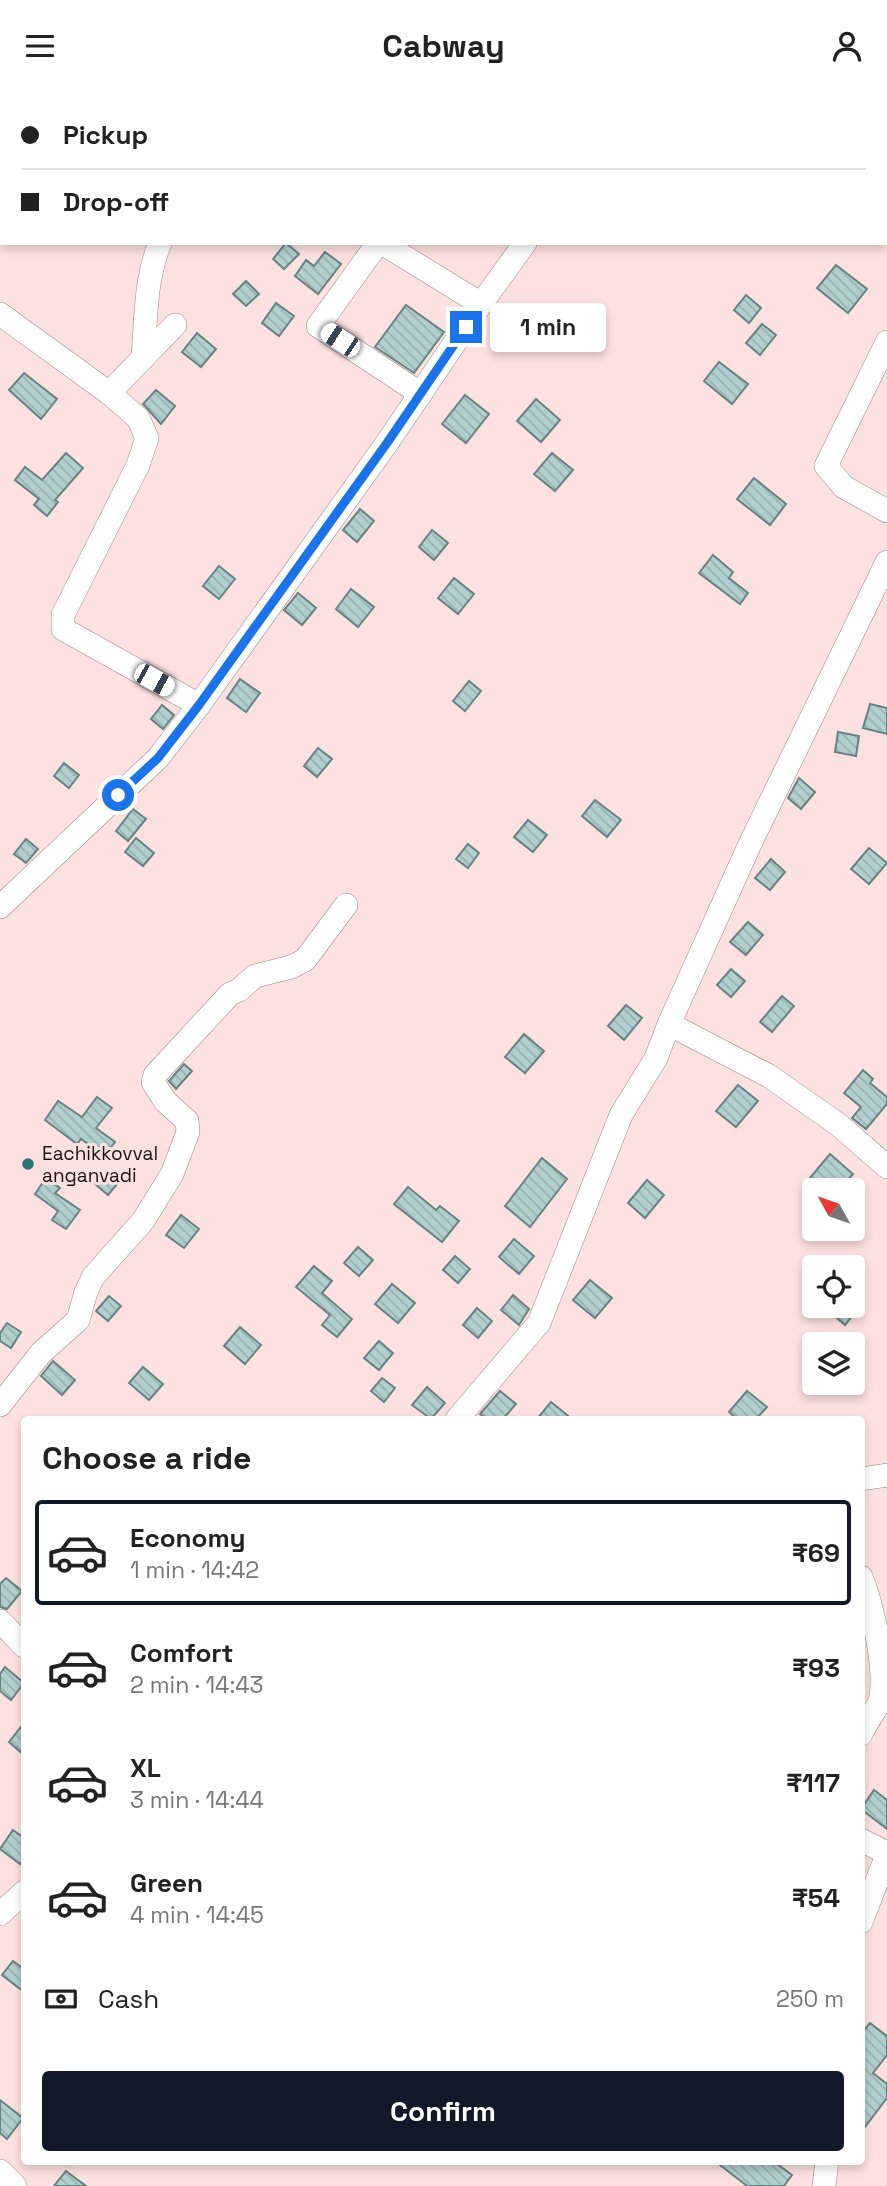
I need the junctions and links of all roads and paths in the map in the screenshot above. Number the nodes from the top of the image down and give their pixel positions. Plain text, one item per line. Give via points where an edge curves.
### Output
1 (159, 245) edge
2 (379, 245) edge
3 (383, 245) edge
4 (524, 245) edge
5 (481, 304) junction
6 (0, 314) edge
7 (175, 325) dead end
8 (887, 342) edge
9 (144, 358) junction
10 (109, 393) junction
11 (421, 394) junction
12 (887, 511) edge
13 (887, 562) edge
14 (199, 705) junction
15 (346, 905) dead end
16 (0, 907) edge
17 (669, 1024) junction
18 (887, 1167) edge
19 (0, 1405) edge
20 (460, 1416) edge
21 (887, 1475) edge
22 (865, 1478) edge
23 (865, 1587) edge
24 (0, 1621) edge
25 (21, 1643) edge
26 (865, 1727) edge
27 (865, 1842) edge
28 (887, 1854) edge
29 (21, 1895) edge
30 (865, 1911) edge
31 (0, 1914) edge
32 (827, 2165) edge
33 (0, 2171) edge
34 (15, 2186) edge
35 (824, 2186) edge

1 - 9 street via 149,283
2 - 11 street via 318,326
3 - 5 street
4 - 5 street
5 - 11 street
6 - 10 street
7 - 9 street
8 - 12 street via 826,466 844,487
9 - 10 street
10 - 14 street via 138,418 147,438 64,615 63,629
11 - 14 street
13 - 17 street
14 - 16 street via 158,758
15 - 19 street via 305,960 255,976 230,994 155,1075 157,1091 187,1121 188,1132 172,1174 143,1221 93,1277 78,1320 41,1353
17 - 18 street via 769,1076 839,1125
17 - 20 street via 656,1058 621,1115 539,1323
21 - 22 street
23 - 26 street via 886,1671 881,1699
24 - 25 street
27 - 28 street
28 - 30 street
29 - 31 street
32 - 35 street
33 - 34 street

